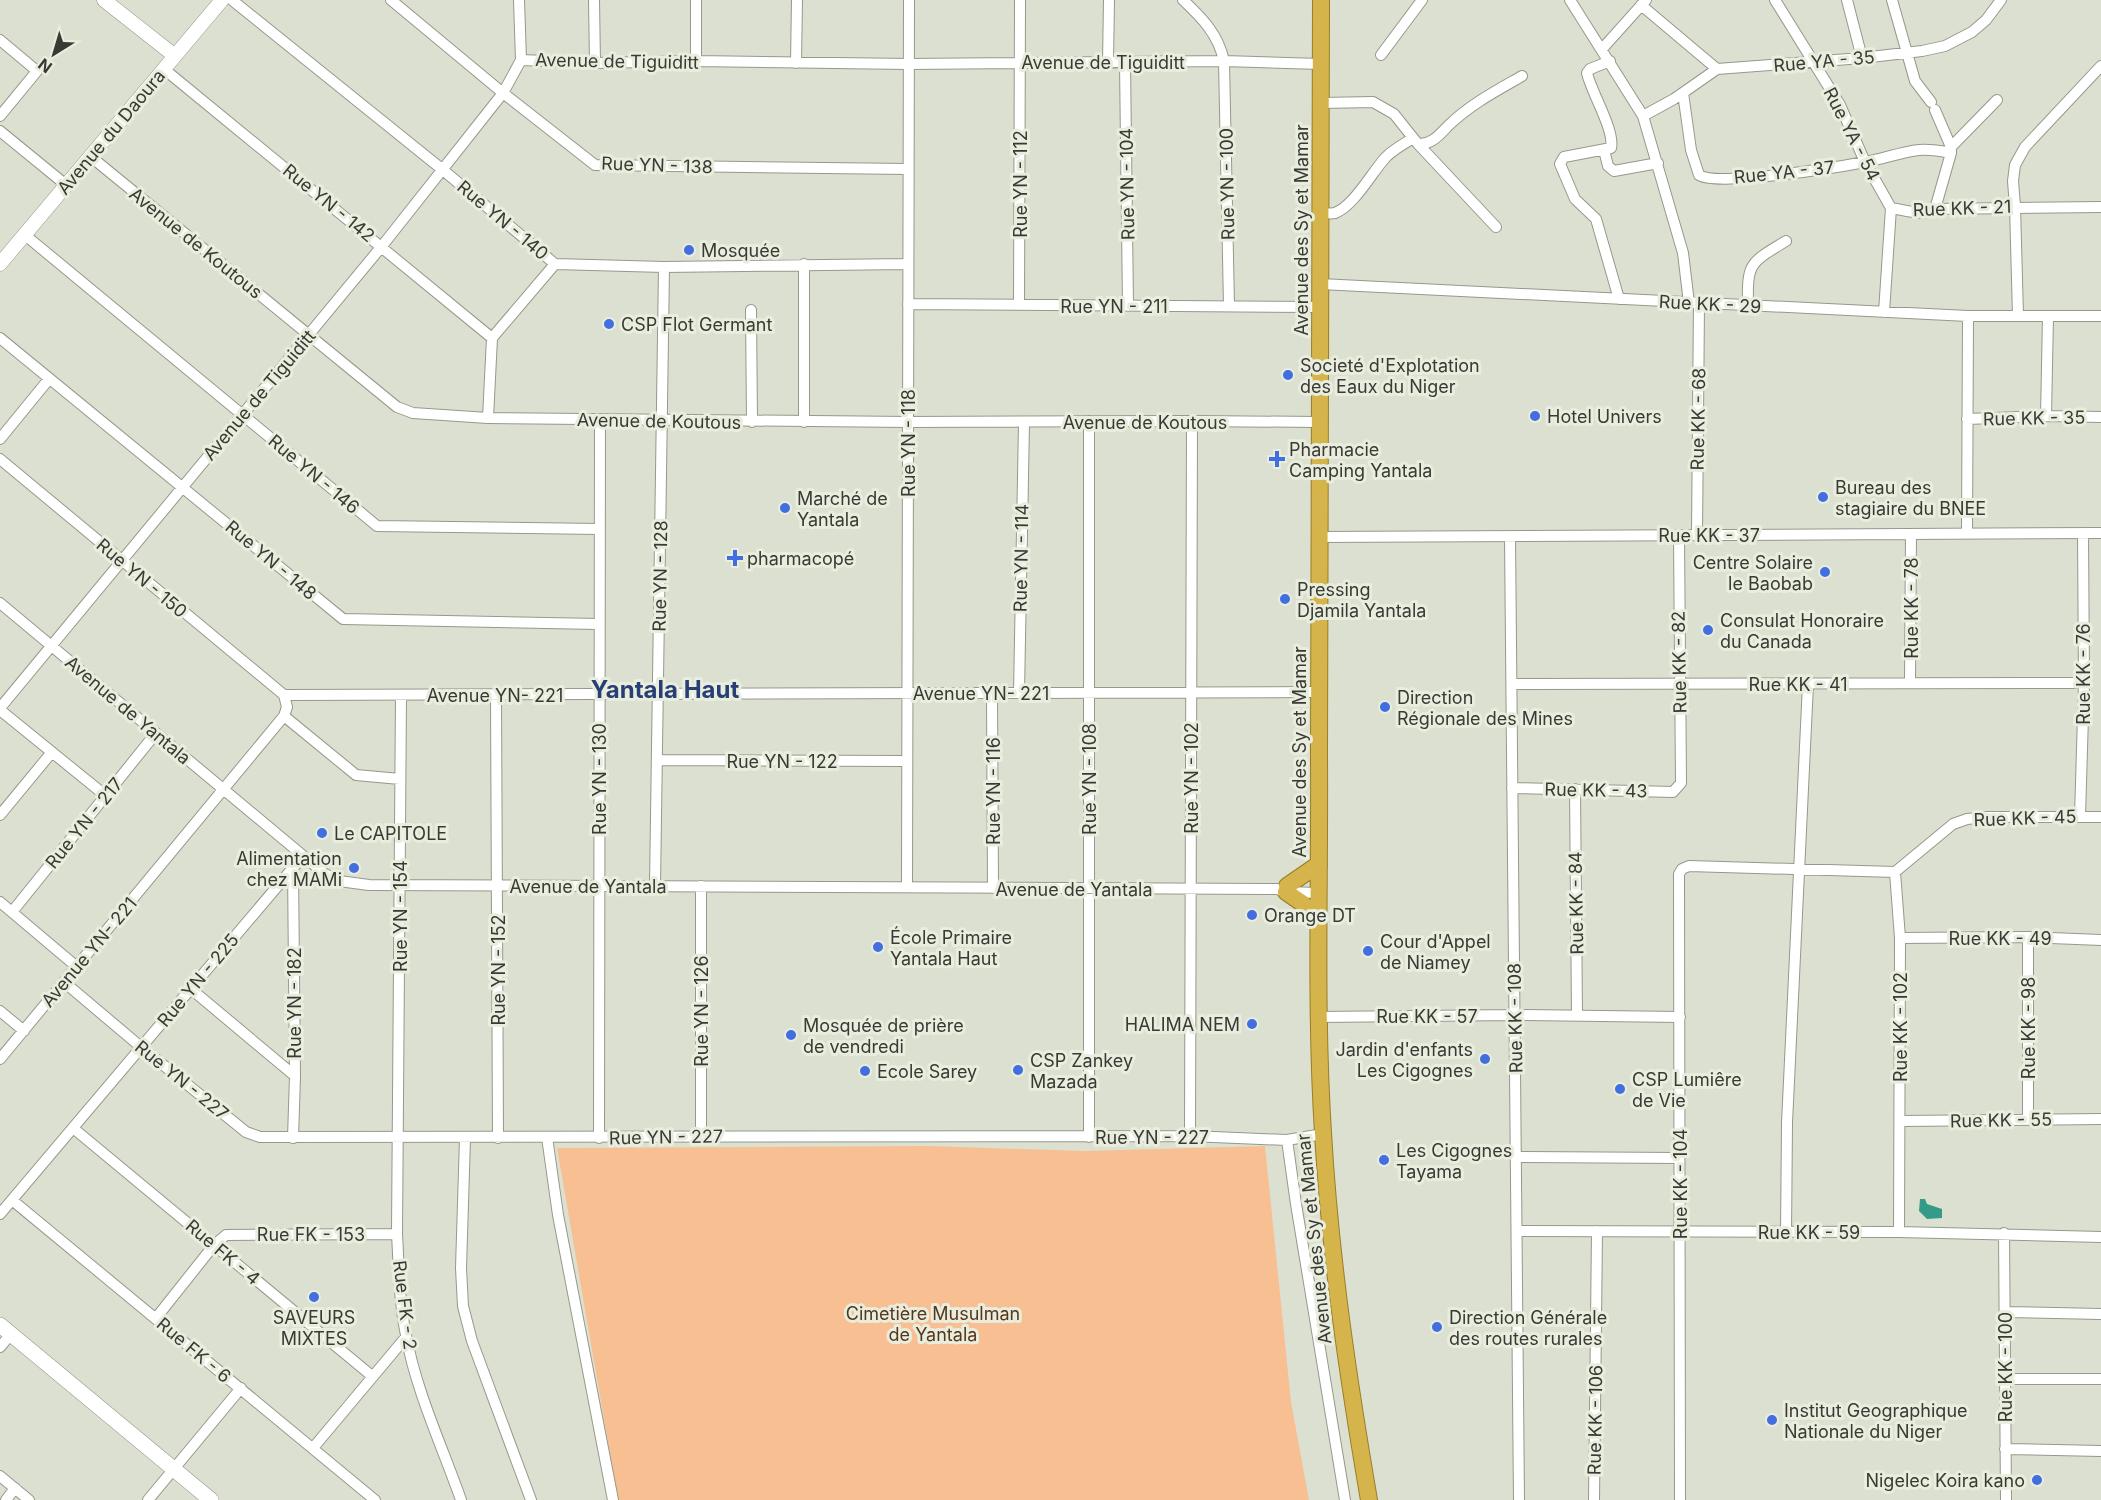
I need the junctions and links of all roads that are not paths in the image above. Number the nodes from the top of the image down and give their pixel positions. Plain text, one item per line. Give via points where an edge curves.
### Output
1 (105, 0) edge
2 (222, 0) edge
3 (232, 0) edge
4 (391, 0) edge
5 (519, 0) edge
6 (594, 0) edge
7 (696, 0) edge
8 (797, 0) edge
9 (909, 0) edge
10 (1109, 0) edge
11 (1184, 0) edge
12 (1321, 0) edge
13 (1422, 0) edge
14 (1570, 0) edge
15 (1775, 0) edge
16 (1847, 0) edge
17 (1892, 0) edge
18 (2001, 0) edge
19 (1023, 3) edge
20 (1644, 3) edge
21 (0, 40) edge
22 (1602, 49) junction
23 (1906, 53) junction
24 (1382, 55) dead end
25 (175, 57) junction
26 (1862, 58) junction
27 (522, 60) junction
28 (696, 61) junction
29 (1224, 61) junction
30 (1610, 61) junction
31 (1814, 62) junction
32 (595, 63) junction
33 (796, 63) junction
34 (1020, 63) junction
35 (1108, 63) junction
36 (1125, 63) junction
37 (908, 64) junction
38 (1321, 64) junction
39 (2101, 66) edge
40 (164, 69) junction
41 (1717, 69) junction
42 (1522, 76) dead end
43 (503, 93) junction
44 (1683, 93) junction
45 (1997, 100) dead end
46 (1321, 103) junction
47 (0, 116) edge
48 (1643, 116) junction
49 (0, 130) edge
50 (1416, 141) junction
51 (1604, 150) junction
52 (1951, 150) junction
53 (90, 156) junction
54 (1865, 162) junction
55 (1658, 163) junction
56 (909, 169) junction
57 (443, 170) junction
58 (66, 185) junction
59 (2015, 207) junction
60 (2101, 207) edge
61 (1891, 208) junction
62 (1935, 209) junction
63 (1321, 212) junction
64 (1496, 227) dead end
65 (25, 235) junction
66 (1786, 241) dead end
67 (382, 246) junction
68 (0, 264) edge
69 (555, 264) junction
70 (804, 264) junction
71 (908, 264) junction
72 (664, 267) junction
73 (1320, 284) junction
74 (1619, 299) junction
75 (1694, 303) junction
76 (908, 304) junction
77 (1019, 305) junction
78 (1128, 306) junction
79 (1229, 306) junction
80 (1748, 306) junction
81 (1320, 307) junction
82 (751, 310) dead end
83 (1884, 312) junction
84 (1968, 316) junction
85 (2018, 316) junction
86 (2048, 316) junction
87 (2101, 316) edge
88 (309, 335) junction
89 (0, 338) edge
90 (492, 338) junction
91 (50, 379) junction
92 (243, 414) junction
93 (2046, 416) junction
94 (2101, 417) edge
95 (488, 418) junction
96 (1967, 419) junction
97 (600, 420) junction
98 (662, 421) junction
99 (1089, 421) junction
100 (1192, 421) junction
101 (752, 422) junction
102 (804, 422) junction
103 (908, 422) junction
104 (1318, 422) junction
105 (1024, 423) junction
106 (0, 439) edge
107 (0, 459) edge
108 (183, 487) junction
109 (599, 529) junction
110 (2083, 533) junction
111 (2101, 533) edge
112 (1911, 534) junction
113 (1966, 534) junction
114 (1679, 536) junction
115 (1697, 536) junction
116 (1318, 537) junction
117 (1510, 537) junction
118 (122, 562) junction
119 (0, 603) edge
120 (599, 624) junction
121 (52, 646) junction
122 (1910, 682) junction
123 (2084, 683) junction
124 (1512, 684) junction
125 (1679, 684) junction
126 (1808, 684) junction
127 (1318, 692) junction
128 (907, 693) junction
129 (992, 693) junction
130 (1019, 693) junction
131 (1089, 693) junction
132 (1191, 693) junction
133 (599, 694) junction
134 (658, 694) junction
135 (284, 695) junction
136 (401, 695) junction
137 (496, 695) junction
138 (0, 709) edge
139 (284, 716) junction
140 (156, 734) junction
141 (52, 752) junction
142 (657, 760) junction
143 (907, 761) junction
144 (400, 779) junction
145 (1512, 788) junction
146 (1678, 788) joint
147 (1575, 789) junction
148 (224, 790) junction
149 (106, 796) junction
150 (0, 815) edge
151 (2080, 816) junction
152 (2101, 816) edge
153 (303, 856) junction
154 (1320, 864) junction
155 (293, 868) junction
156 (1798, 871) junction
157 (1895, 872) junction
158 (400, 884) junction
159 (498, 885) junction
160 (656, 886) junction
161 (701, 886) junction
162 (906, 886) junction
163 (599, 887) junction
164 (993, 888) junction
165 (1089, 888) junction
166 (1191, 889) junction
167 (1283, 889) junction
168 (1318, 890) junction
169 (0, 902) edge
170 (12, 912) junction
171 (1318, 918) junction
172 (2028, 937) junction
173 (1900, 938) junction
174 (2101, 940) edge
175 (77, 967) junction
176 (64, 982) junction
177 (191, 988) junction
178 (0, 1011) edge
179 (1515, 1015) junction
180 (1578, 1016) junction
181 (1318, 1017) junction
182 (1680, 1017) junction
183 (24, 1031) junction
184 (141, 1047) junction
185 (0, 1059) edge
186 (294, 1076) junction
187 (2028, 1119) junction
188 (2101, 1119) edge
189 (1900, 1121) junction
190 (73, 1128) junction
191 (1323, 1134) junction
192 (701, 1136) junction
193 (1190, 1136) junction
194 (399, 1137) junction
195 (547, 1137) junction
196 (1089, 1137) junction
197 (293, 1138) junction
198 (465, 1138) junction
199 (498, 1138) junction
200 (599, 1138) junction
201 (1287, 1140) junction
202 (1516, 1157) junction
203 (1679, 1158) junction
204 (12, 1200) junction
205 (0, 1214) edge
206 (1517, 1231) junction
207 (1597, 1231) junction
208 (1680, 1231) junction
209 (1899, 1232) junction
210 (1786, 1233) junction
211 (2004, 1233) junction
212 (397, 1234) junction
213 (2101, 1237) edge
214 (214, 1245) junction
215 (2006, 1312) junction
216 (2101, 1314) edge
217 (156, 1318) junction
218 (6, 1329) edge
219 (406, 1337) junction
220 (0, 1347) edge
221 (372, 1376) junction
222 (2005, 1379) junction
223 (2101, 1379) edge
224 (240, 1388) junction
225 (313, 1448) junction
226 (2005, 1449) junction
227 (2101, 1451) edge
228 (174, 1469) junction
229 (0, 1476) edge
230 (15, 1488) junction
231 (6, 1500) edge
232 (29, 1500) edge
233 (148, 1500) edge
234 (211, 1500) edge
235 (375, 1500) edge
236 (461, 1500) edge
237 (531, 1500) edge
238 (614, 1500) edge
239 (1345, 1500) edge
240 (1369, 1500) edge
241 (1519, 1500) edge
242 (1594, 1500) edge
243 (1680, 1500) edge
244 (2006, 1500) edge

1 - 25 street
2 - 25 street, Avenue du Daoura
3 - 57 street, Rue YN - 140
4 - 43 street, Rue YN - 138
5 - 27 street
6 - 32 street
7 - 28 street
8 - 33 street
9 - 37 street, Rue YN - 118
10 - 35 street
11 - 29 street via 1213,33
12 - 38 highway, Avenue des Sy et Mamar
13 - 24 street
14 - 22 street, Rue KK - 68
15 - 31 street, Rue YA - 54
16 - 26 street
17 - 23 street
18 - 23 street, Rue YA - 35 via 1972,32 1945,45
19 - 34 street, Rue YN - 112
20 - 22 street
20 - 41 street
21 - 47 street via 37,71
22 - 30 street, Rue KK - 68
23 - 26 street, Rue YA - 35
23 - 52 street via 1915,81 1933,106
25 - 40 street, Avenue du Daoura
26 - 31 street, Rue YA - 35
27 - 32 street, Avenue de Tiguiditt
27 - 43 street, Avenue de Tiguiditt
28 - 32 street, Avenue de Tiguiditt
28 - 33 street, Avenue de Tiguiditt
29 - 36 street, Avenue de Tiguiditt
29 - 38 street, Avenue de Tiguiditt
29 - 79 street, Rue YN - 100
30 - 48 street, Rue KK - 68
30 - 51 street via 1587,73 1612,144
31 - 41 street, Rue YA - 35
31 - 54 street, Rue YA - 54 via 1840,105
33 - 37 street, Avenue de Tiguiditt
34 - 35 street, Avenue de Tiguiditt
34 - 37 street, Avenue de Tiguiditt
34 - 77 street, Rue YN - 112
35 - 36 street, Avenue de Tiguiditt
36 - 78 street, Rue YN - 104
37 - 56 street, Rue YN - 118
38 - 46 highway, Avenue des Sy et Mamar
39 - 59 street via 2019,156 2013,181
40 - 53 street, Avenue du Daoura
40 - 67 street, Rue YN - 142
41 - 44 street
42 - 50 street via 1473,104 1434,140 1426,144
43 - 56 street, Rue YN - 138 via 588,161 603,166
43 - 57 street, Avenue de Tiguiditt
44 - 48 street
44 - 54 street, Rue YA - 37 via 1691,150 1702,177 1751,177
45 - 52 street
46 - 50 street via 1373,102 1394,114
46 - 63 highway, Avenue des Sy et Mamar
48 - 55 street, Rue KK - 68
49 - 58 street
50 - 63 street via 1386,158 1342,209
50 - 64 street
51 - 55 street via 1608,166 1614,171
51 - 74 street via 1564,157 1560,164 1575,199 1596,219
52 - 54 street, Rue YA - 37 via 1919,150
52 - 62 street
53 - 58 street, Avenue du Daoura
53 - 88 street, Avenue de Koutous
54 - 61 street, Rue YA - 54
55 - 75 street, Rue KK - 68
56 - 71 street, Rue YN - 118
57 - 67 street, Avenue de Tiguiditt
57 - 69 street, Rue YN - 140
58 - 65 street, Avenue du Daoura
59 - 60 street, Rue KK - 21
59 - 62 street, Rue KK - 21
59 - 85 street
61 - 62 street, Rue KK - 21 via 1921,213
61 - 83 street, Rue KK - 21
63 - 73 highway, Avenue des Sy et Mamar
65 - 68 street, Avenue du Daoura
65 - 92 street, Rue YN - 146
66 - 80 street via 1753,263 1748,279
67 - 88 street, Avenue de Tiguiditt
67 - 90 street, Rue YN - 142
69 - 72 street, Rue YN - 140
69 - 90 street
70 - 71 street, Rue YN - 140
70 - 72 street, Rue YN - 140
70 - 102 street
71 - 76 street, Rue YN - 118
72 - 98 street, Rue YN - 128
73 - 74 street, Rue KK - 29
73 - 81 highway, Avenue des Sy et Mamar
74 - 75 street, Rue KK - 29
75 - 80 street, Rue KK - 29
75 - 115 street, Rue KK - 68
76 - 77 street, Rue YN - 211
76 - 103 street, Rue YN - 118
77 - 78 street, Rue YN - 211
78 - 79 street, Rue YN - 211
79 - 81 street, Rue YN - 211
80 - 83 street, Rue KK - 29
81 - 104 highway, Avenue des Sy et Mamar
82 - 101 street
83 - 84 street, Rue KK - 29
84 - 85 street, Rue KK - 29
84 - 96 street
85 - 86 street, Rue KK - 29
86 - 87 street, Rue KK - 29
86 - 93 street
88 - 92 street, Avenue de Tiguiditt
88 - 95 street, Avenue de Koutous via 404,411
89 - 91 street, Rue YN - 148
90 - 95 street
91 - 106 street
91 - 108 street, Rue YN - 148
92 - 108 street, Avenue de Tiguiditt
92 - 109 street, Rue YN - 146 via 377,526
93 - 94 street, Rue KK - 35
93 - 96 street, Rue KK - 35
95 - 97 street, Avenue de Koutous
96 - 113 street
97 - 98 street, Avenue de Koutous
97 - 109 street, Rue YN - 130
98 - 101 street, Avenue de Koutous
98 - 134 street, Rue YN - 128
99 - 100 street, Avenue de Koutous
99 - 105 street, Avenue de Koutous
99 - 131 street, Rue YN - 108
100 - 104 street, Avenue de Koutous
100 - 132 street, Rue YN - 102
101 - 102 street, Avenue de Koutous
102 - 103 street, Avenue de Koutous
103 - 105 street, Avenue de Koutous
103 - 128 street, Rue YN - 118
104 - 116 highway, Avenue des Sy et Mamar
105 - 130 street, Rue YN - 114
107 - 118 street, Rue YN - 150
108 - 118 street, Avenue de Tiguiditt
108 - 120 street, Rue YN - 148 via 343,619
109 - 120 street, Rue YN - 130
110 - 111 street, Rue KK - 37
110 - 113 street, Rue KK - 37
110 - 123 street, Rue KK - 76
112 - 113 street, Rue KK - 37
112 - 115 street, Rue KK - 37
112 - 122 street, Rue KK - 78
114 - 115 street, Rue KK - 37
114 - 117 street, Rue KK - 37
114 - 125 street, Rue KK - 82
116 - 117 street, Rue KK - 37
116 - 127 highway, Avenue des Sy et Mamar
117 - 124 street, Rue KK - 108
118 - 121 street, Avenue de Tiguiditt
118 - 135 street, Rue YN - 150
119 - 121 street, Avenue de Yantala
120 - 133 street, Rue YN - 130
121 - 138 street, Avenue de Tiguiditt
121 - 140 street, Avenue de Yantala
122 - 123 street, Rue KK - 41
122 - 126 street, Rue KK - 41
123 - 151 street, Rue KK - 76
124 - 125 street, Rue KK - 41
124 - 145 street, Rue KK - 108
125 - 126 street, Rue KK - 41
125 - 146 street, Rue KK - 82
126 - 156 street
127 - 132 street, Avenue YN- 221
127 - 154 highway, Avenue des Sy et Mamar
128 - 129 street, Avenue YN- 221
128 - 134 street, Avenue YN- 221
128 - 143 street, Rue YN - 118
129 - 130 street, Avenue YN- 221
129 - 164 street, Rue YN - 116
130 - 131 street, Avenue YN- 221
131 - 132 street, Avenue YN- 221
131 - 165 street, Rue YN - 108
132 - 166 street, Rue YN - 102
133 - 134 street, Avenue YN- 221
133 - 137 street, Avenue YN- 221
133 - 163 street, Rue YN - 130
134 - 142 street, Rue YN - 128
135 - 136 street, Avenue YN- 221
135 - 139 street
136 - 137 street, Avenue YN- 221
136 - 144 street, Rue YN - 154
137 - 159 street, Rue YN - 152
138 - 141 street
139 - 144 street via 357,775
139 - 148 street, Avenue YN- 221
140 - 148 street, Avenue de Yantala
140 - 149 street, Rue YN - 217
141 - 149 street
141 - 150 street
142 - 143 street, Rue YN - 122
142 - 160 street, Rue YN - 128
143 - 162 street, Rue YN - 118
144 - 158 street, Rue YN - 154
145 - 147 street, Rue KK - 43
145 - 179 street, Rue KK - 108
146 - 147 street, Rue KK - 43 via 1673,792
147 - 180 street, Rue KK - 84
148 - 153 street, Avenue de Yantala
148 - 175 street, Avenue YN- 221
149 - 170 street, Rue YN - 217
151 - 152 street, Rue KK - 45
151 - 157 street, Rue KK - 45 via 1967,819 1953,824
153 - 155 street, Rue YN - 225
153 - 158 street, Avenue de Yantala via 339,881
154 - 167 highway
154 - 168 highway, Avenue des Sy et Mamar
155 - 177 street, Rue YN - 225
155 - 186 street, Rue YN - 182
156 - 157 street
156 - 182 street, Rue KK - 104 via 1689,866 1682,869 1678,874
156 - 210 street
157 - 173 street, Rue KK - 102
158 - 159 street, Avenue de Yantala
158 - 194 street, Rue YN - 154
159 - 163 street, Avenue de Yantala
159 - 199 street, Rue YN - 152
160 - 161 street, Avenue de Yantala
160 - 163 street, Avenue de Yantala
161 - 162 street, Avenue de Yantala
161 - 192 street, Rue YN - 126
162 - 164 street, Avenue de Yantala
163 - 200 street, Rue YN - 130
164 - 165 street, Avenue de Yantala
165 - 166 street, Avenue de Yantala
165 - 196 street, Rue YN - 108
166 - 167 street, Avenue de Yantala
166 - 193 street, Rue YN - 102
167 - 168 street, Avenue de Yantala
167 - 171 highway
168 - 171 highway, Avenue des Sy et Mamar
169 - 170 street
170 - 175 street
171 - 181 highway, Avenue des Sy et Mamar
172 - 173 street, Rue KK - 49
172 - 174 street, Rue KK - 49
172 - 187 street, Rue KK - 98
173 - 189 street, Rue KK - 102
175 - 176 street, Avenue YN- 221
176 - 183 street, Avenue YN- 221
176 - 184 street, Rue YN - 227
177 - 184 street, Rue YN - 225
177 - 186 street
178 - 183 street
179 - 180 street, Rue KK - 57
179 - 181 street, Rue KK - 57
179 - 202 street, Rue KK - 108
180 - 182 street, Rue KK - 57
181 - 191 highway, Avenue des Sy et Mamar
182 - 203 street, Rue KK - 104
183 - 185 street, Avenue YN- 221
184 - 190 street, Rue YN - 225
184 - 197 street, Rue YN - 227 via 246,1132 260,1137
186 - 197 street, Rue YN - 182
187 - 188 street, Rue KK - 55
187 - 189 street, Rue KK - 55
189 - 209 street, Rue KK - 102
190 - 204 street, Rue YN - 225
190 - 214 street, Rue FK - 4
191 - 201 street, Rue YN - 227
191 - 240 highway, Avenue des Sy et Mamar via 1341,1324
192 - 196 street, Rue YN - 227
192 - 200 street, Rue YN - 227
193 - 196 street, Rue YN - 227
193 - 201 street, Rue YN - 227
194 - 197 street, Rue YN - 227
194 - 198 street, Rue YN - 227
194 - 212 street, Rue FK - 2
195 - 199 street, Rue YN - 227
195 - 200 street, Rue YN - 227
195 - 238 street via 558,1215
198 - 199 street, Rue YN - 227
198 - 237 street via 463,1306 472,1341
201 - 239 street
202 - 203 street
202 - 206 street, Rue KK - 108
203 - 208 street, Rue KK - 104
204 - 205 street, Rue YN - 225
204 - 217 street, Rue FK - 6
206 - 207 street, Rue KK - 59
206 - 241 street, Rue KK - 108
207 - 208 street, Rue KK - 59
207 - 242 street, Rue KK - 106
208 - 210 street, Rue KK - 59
208 - 243 street, Rue KK - 104
209 - 210 street, Rue KK - 59
209 - 211 street, Rue KK - 59
211 - 213 street, Rue KK - 59
211 - 215 street, Rue KK - 100
212 - 214 street, Rue FK - 153 via 233,1234
212 - 219 street, Rue FK - 2
214 - 217 street, Rue FK - 153
214 - 221 street, Rue FK - 4
215 - 216 street
215 - 222 street, Rue KK - 100
217 - 224 street, Rue FK - 6
218 - 220 street
218 - 228 main road
219 - 221 street
219 - 236 street, Rue FK - 2
221 - 225 street
222 - 223 street
222 - 226 street, Rue KK - 100
224 - 225 street, Rue FK - 6
224 - 228 street
225 - 235 street, Rue FK - 6
226 - 227 street
226 - 244 street, Rue KK - 100
228 - 233 street
228 - 234 main road
229 - 230 street
230 - 231 street
230 - 232 street

